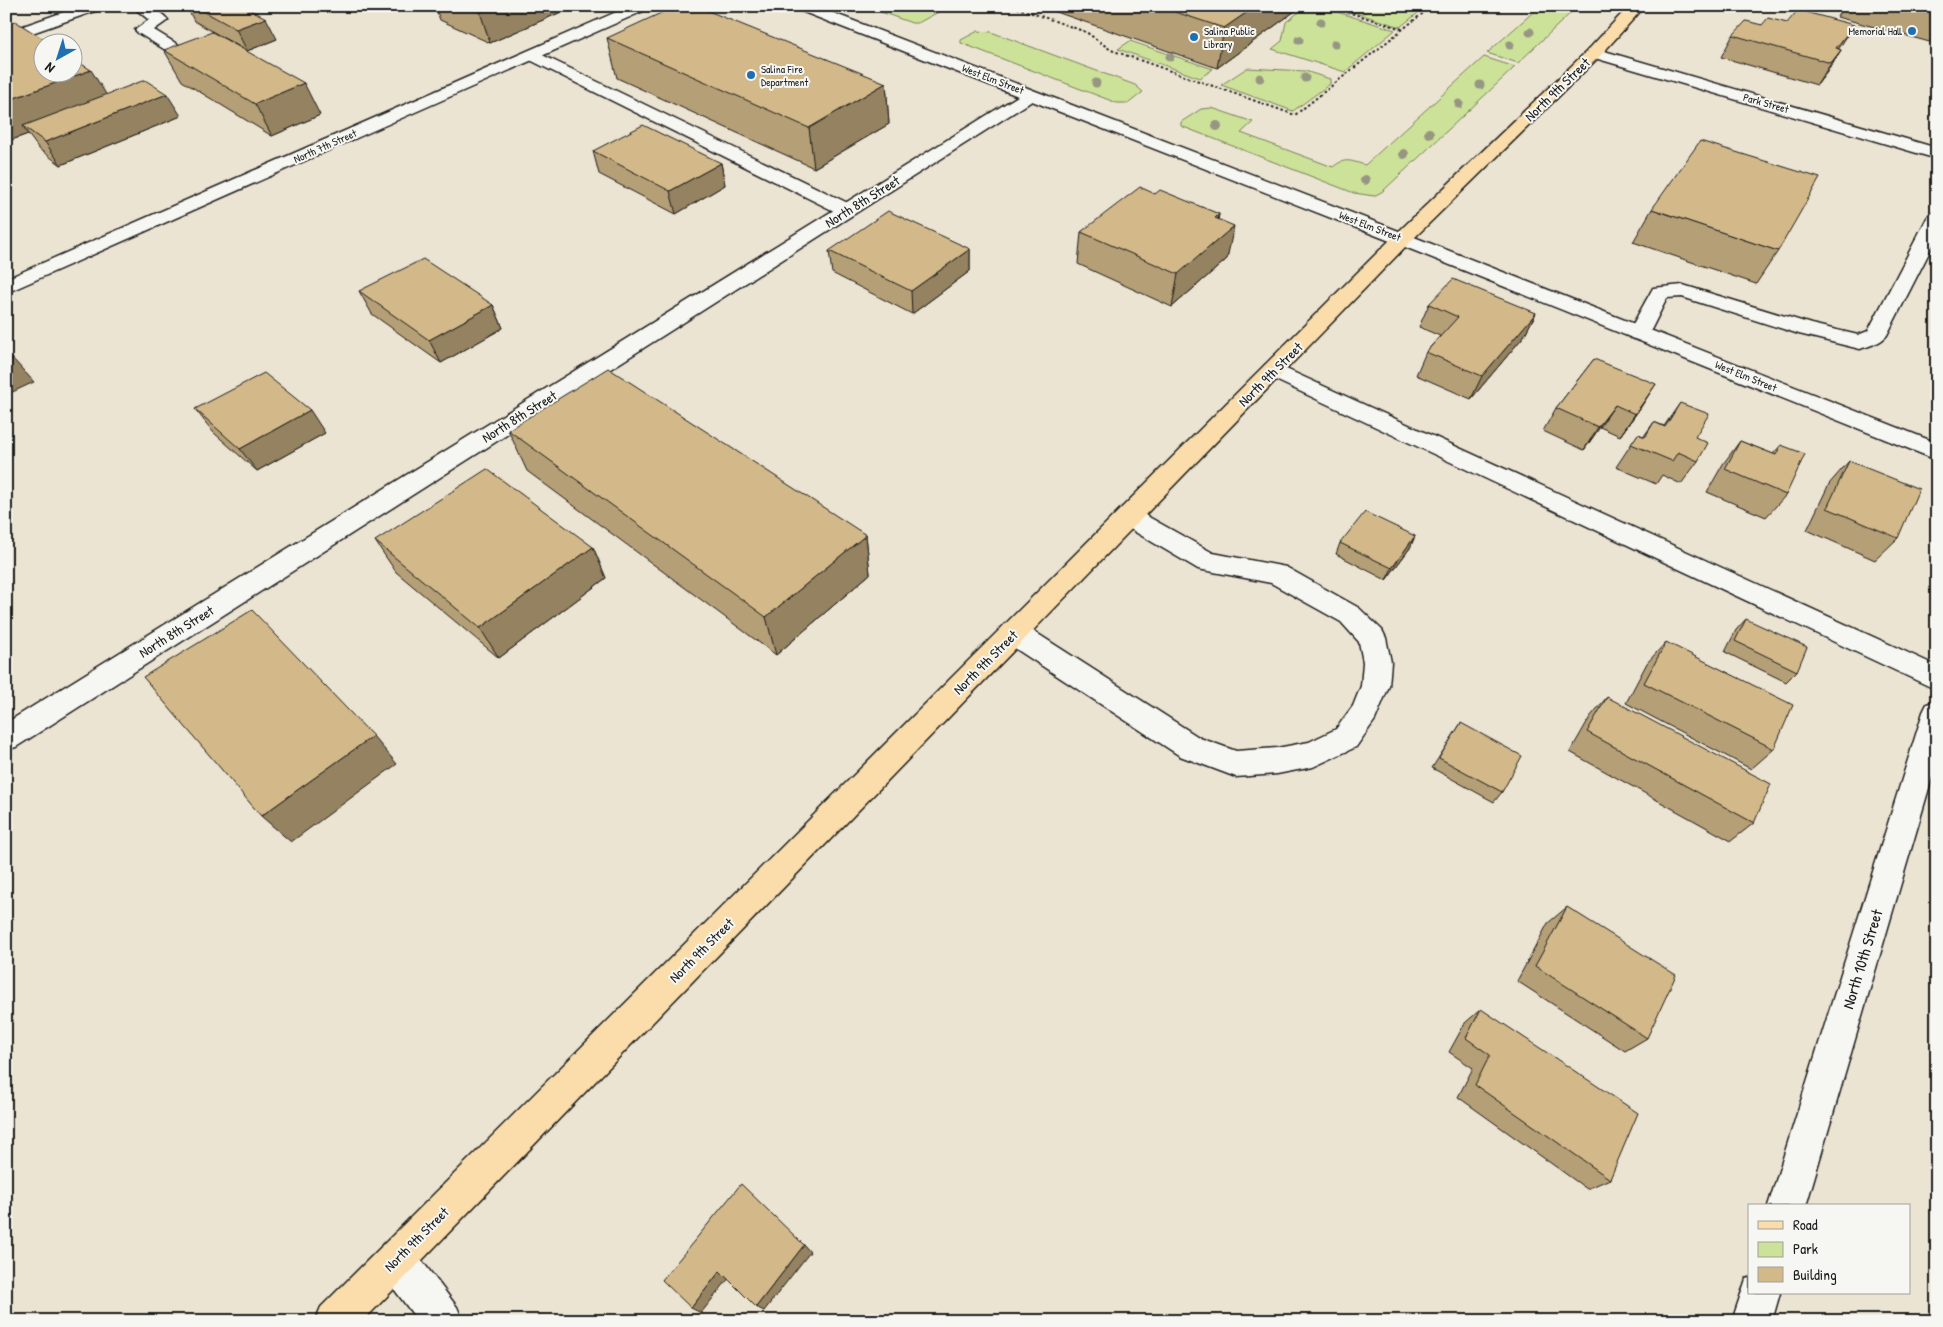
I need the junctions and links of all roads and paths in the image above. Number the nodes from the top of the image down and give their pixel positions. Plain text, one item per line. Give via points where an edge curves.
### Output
1 (96, 6) edge
2 (139, 6) edge
3 (643, 6) edge
4 (801, 6) edge
5 (1012, 6) edge
6 (1328, 6) edge
7 (1432, 6) edge
8 (1638, 6) edge
9 (1403, 30) junction
10 (6, 37) edge
11 (1594, 53) junction
12 (532, 55) junction
13 (199, 64) edge
14 (1032, 94) junction
15 (1937, 154) edge
16 (847, 210) junction
17 (1937, 218) edge
18 (1402, 239) junction
19 (6, 287) edge
20 (1639, 333) junction
21 (1273, 370) junction
22 (1937, 452) edge
23 (1128, 517) junction
24 (1014, 633) junction
25 (1937, 679) edge
26 (1937, 712) edge
27 (6, 738) edge
28 (1788, 1204) edge
29 (396, 1259) junction
30 (1760, 1294) edge
31 (335, 1321) edge
32 (444, 1321) edge
33 (1752, 1321) edge

1 - 10 street
2 - 13 street via 160,20 143,30
3 - 12 street, North 7th Street
4 - 14 street, West Elm Street
5 - 9 path via 1086,32 1112,50 1295,115
6 - 9 path
7 - 9 path
8 - 11 main road, North 9th Street
11 - 15 street, Park Street
11 - 18 main road, North 9th Street
12 - 16 street
12 - 19 street, North 7th Street
14 - 16 street, North 8th Street
14 - 18 street, West Elm Street
16 - 27 street, North 8th Street
17 - 20 street via 1876,336 1860,342 1683,291 1660,292
18 - 20 street, West Elm Street
18 - 21 main road, North 9th Street
20 - 22 street, West Elm Street
21 - 23 main road, North 9th Street
21 - 25 street
23 - 24 main road, North 9th Street
23 - 24 street via 1207,562 1277,574 1350,615 1372,638 1377,662 1375,686 1366,712 1346,738 1313,754 1236,764 1190,747
24 - 29 main road, North 9th Street
26 - 28 street, North 10th Street
29 - 31 main road, North 9th Street
29 - 32 street
30 - 33 street

